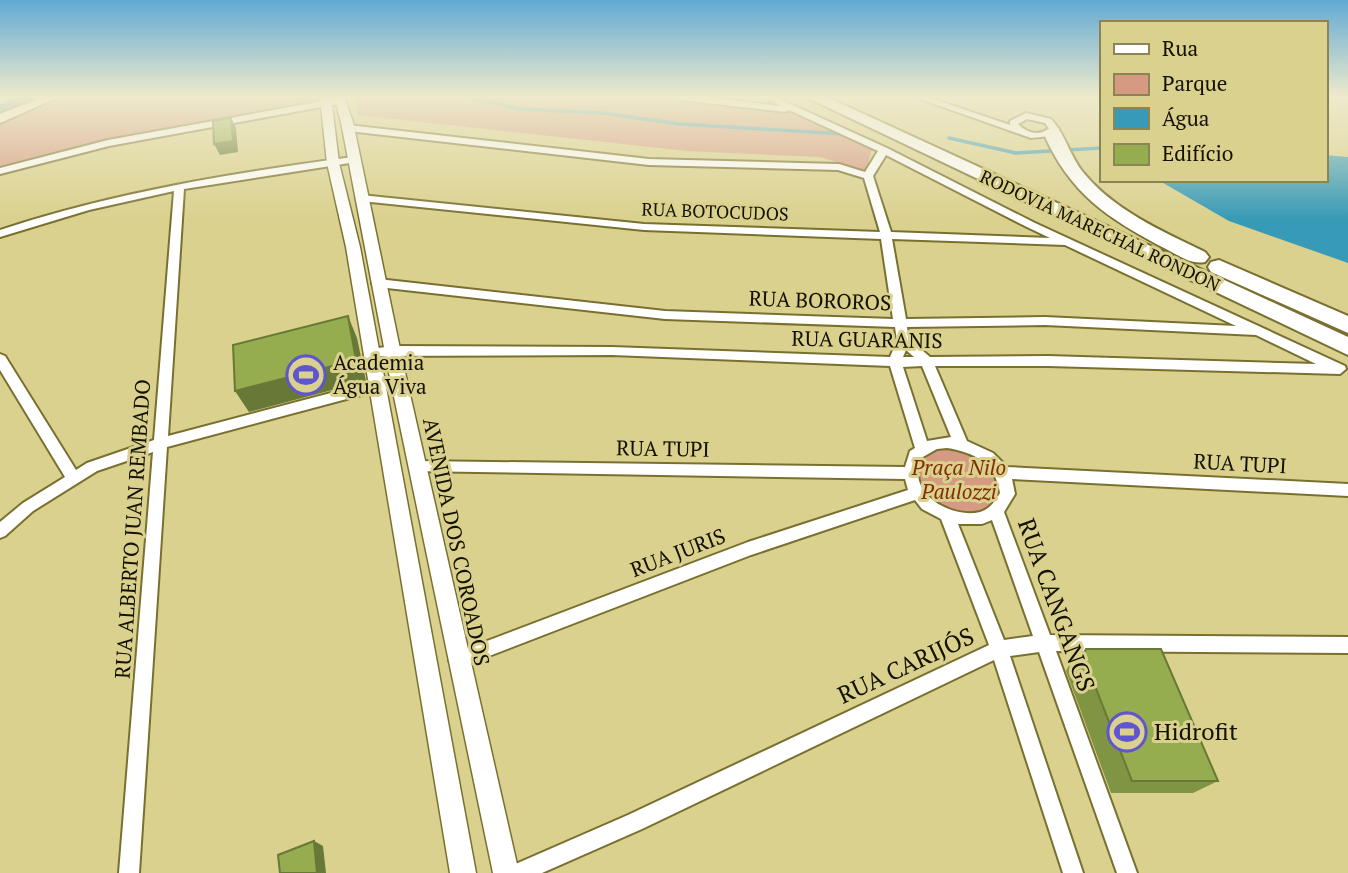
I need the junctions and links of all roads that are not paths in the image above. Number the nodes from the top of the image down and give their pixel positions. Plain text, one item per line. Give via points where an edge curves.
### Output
1 (135, 138) edge
2 (333, 138) edge
3 (350, 138) edge
4 (434, 138) edge
5 (857, 138) edge
6 (901, 138) edge
7 (936, 138) edge
8 (1054, 138) edge
9 (884, 150) junction
10 (353, 160) junction
11 (333, 163) junction
12 (0, 171) edge
13 (868, 176) junction
14 (179, 188) junction
15 (361, 198) junction
16 (886, 233) junction
17 (0, 234) edge
18 (1069, 242) junction
19 (1198, 257) junction
20 (378, 283) junction
21 (899, 324) junction
22 (1348, 325) edge
23 (1261, 331) junction
24 (902, 341) junction
25 (1348, 347) edge
26 (392, 349) junction
27 (370, 353) junction
28 (0, 359) edge
29 (895, 362) junction
30 (926, 362) junction
31 (1344, 371) edge
32 (398, 380) junction
33 (376, 386) junction
34 (161, 443) junction
35 (961, 444) junction
36 (922, 449) junction
37 (417, 467) junction
38 (909, 473) junction
39 (1003, 473) junction
40 (73, 478) junction
41 (1348, 490) edge
42 (917, 493) junction
43 (997, 512) junction
44 (947, 516) junction
45 (0, 531) edge
46 (1044, 643) junction
47 (1348, 645) edge
48 (999, 649) junction
49 (458, 660) junction
50 (129, 873) edge
51 (463, 873) edge
52 (506, 873) edge
53 (518, 873) edge
54 (1073, 873) edge
55 (1127, 873) edge

1 - 12 street
2 - 11 street
3 - 10 street, AVENIDA DOS COROADOS
4 - 13 street via 649,162 839,167
5 - 9 street
6 - 25 highway, RODOVIA MARECHAL RONDON
7 - 19 highway, RODOVIA MARECHAL RONDON
8 - 19 highway via 1065,162 1096,199
9 - 13 street
9 - 18 street
10 - 11 street
10 - 15 street, AVENIDA DOS COROADOS
11 - 14 street
11 - 27 street via 353,247
13 - 16 street
14 - 17 street
14 - 34 street, RUA ALBERTO JUAN REMBADO
15 - 16 street, RUA BOTOCUDOS via 644,227 739,233
15 - 20 street, AVENIDA DOS COROADOS
16 - 18 street, RUA BOTOCUDOS
16 - 21 street
18 - 23 street
19 - 22 highway, RODOVIA MARECHAL RONDON
20 - 21 street, RUA BOROROS via 665,315
20 - 26 street, AVENIDA DOS COROADOS
21 - 23 street, RUA BOROROS via 1045,321
21 - 24 street
23 - 31 street
24 - 29 street
24 - 30 street
26 - 27 street, RUA GUARANIS
26 - 29 street, RUA GUARANIS via 612,351
26 - 32 street, AVENIDA DOS COROADOS
27 - 33 street
28 - 40 street
29 - 30 street, RUA GUARANIS
29 - 36 street
30 - 31 street, RUA GUARANIS via 1048,361
30 - 35 street
32 - 33 street
32 - 37 street, AVENIDA DOS COROADOS
33 - 34 street
33 - 51 street
34 - 40 street
34 - 50 street, RUA ALBERTO JUAN REMBADO
35 - 36 street via 947,442
35 - 39 street via 986,455
36 - 38 street
37 - 38 street, RUA TUPI
37 - 49 street, AVENIDA DOS COROADOS
38 - 42 street
39 - 41 street, RUA TUPI
39 - 43 street via 1008,494
40 - 45 street
42 - 44 street
42 - 49 street, RUA JURIS via 748,549
43 - 44 street via 974,520
43 - 46 street, RUA CANGANGS
44 - 48 street
46 - 47 street, RUA CARIJÓS
46 - 48 street, RUA CARIJÓS
46 - 55 street, RUA CANGANGS
48 - 53 street, RUA CARIJÓS
48 - 54 street
49 - 52 street, AVENIDA DOS COROADOS

